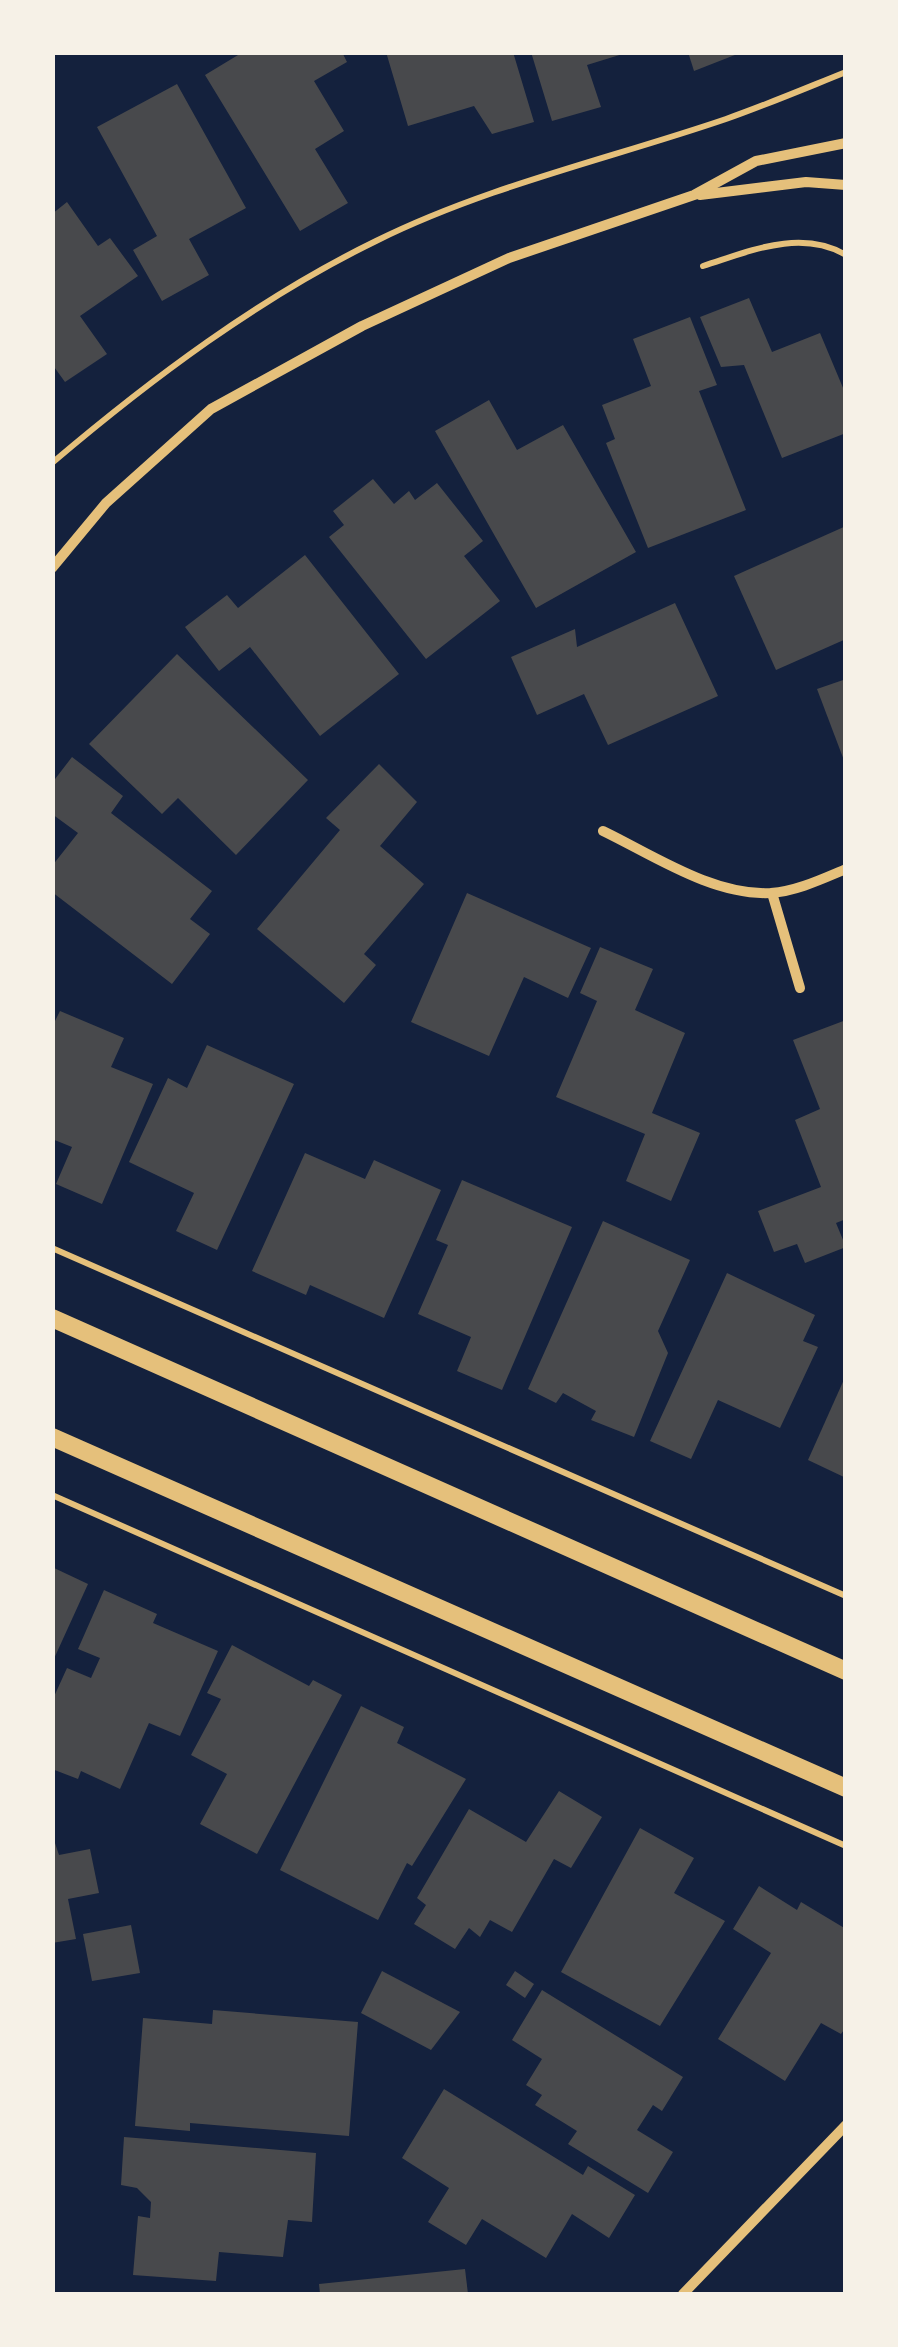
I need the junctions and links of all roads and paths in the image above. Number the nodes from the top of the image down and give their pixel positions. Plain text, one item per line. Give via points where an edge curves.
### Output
1 (846, 72) edge
2 (846, 143) edge
3 (846, 185) edge
4 (694, 195) junction
5 (846, 256) edge
6 (703, 266) dead end
7 (52, 463) edge
8 (52, 568) edge
9 (602, 830) dead end
10 (846, 869) edge
11 (772, 893) junction
12 (800, 988) dead end
13 (52, 1248) edge
14 (52, 1318) edge
15 (52, 1436) edge
16 (52, 1495) edge
17 (846, 1596) edge
18 (846, 1671) edge
19 (846, 1788) edge
20 (846, 1846) edge
21 (846, 2125) edge
22 (683, 2294) edge

1 - 7 path via 725,119 570,164 376,240 138,390
2 - 4 street via 756,161
3 - 4 street via 806,182
4 - 8 street via 509,258 362,326 212,408 106,503
5 - 6 path via 806,242 770,245
9 - 11 street via 700,877
10 - 11 street
11 - 12 street
13 - 17 path
14 - 18 street
15 - 19 street
16 - 20 path
21 - 22 street

